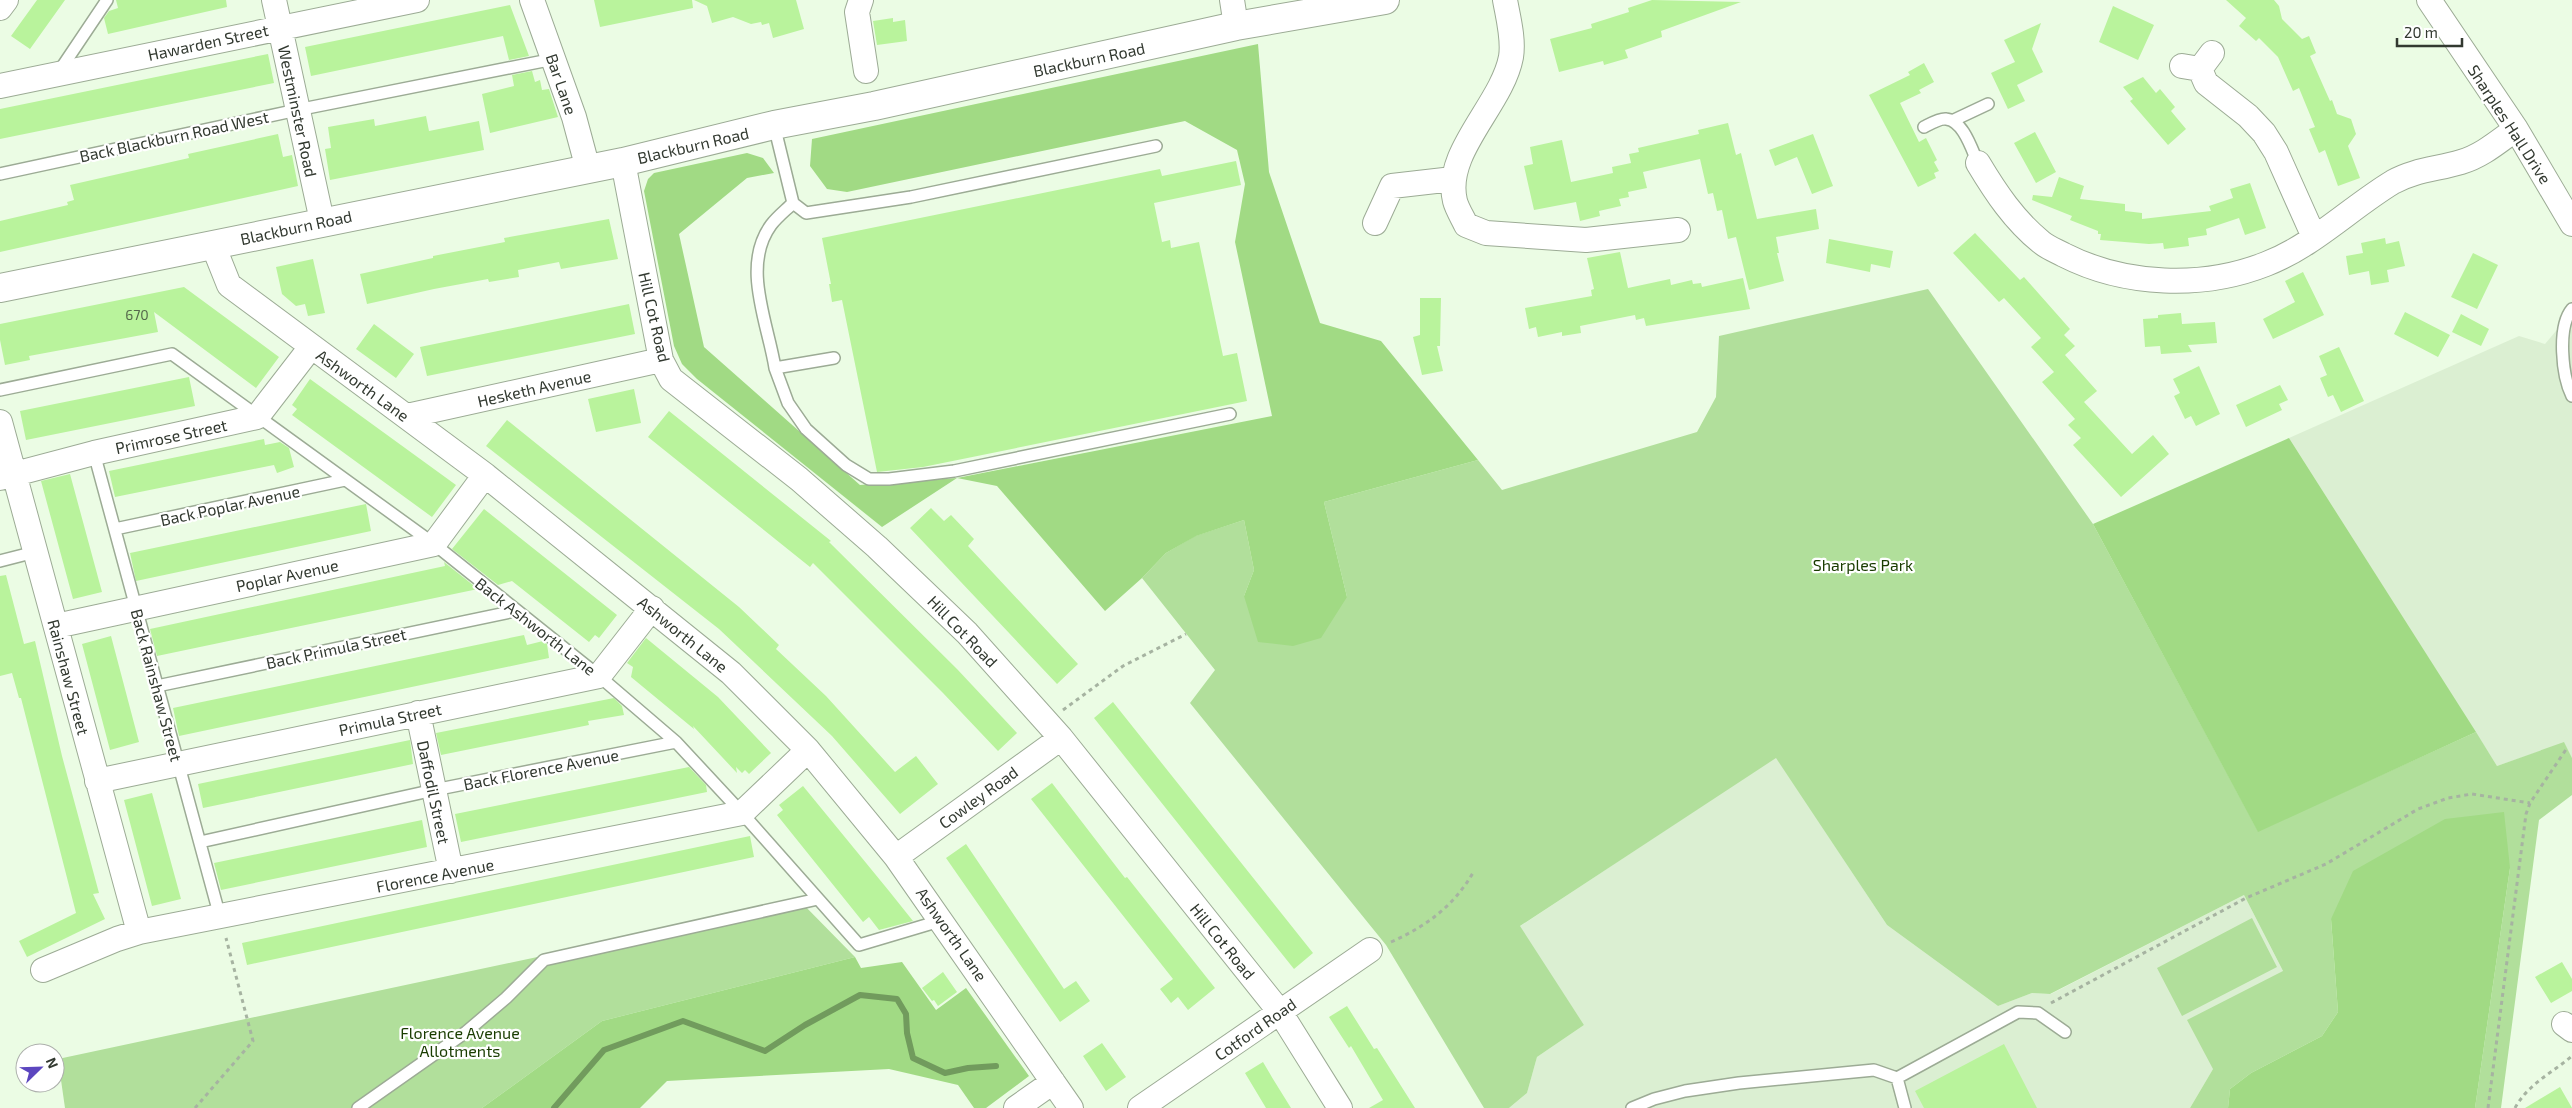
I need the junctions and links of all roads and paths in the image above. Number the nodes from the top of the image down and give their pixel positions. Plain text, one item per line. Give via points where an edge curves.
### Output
1 (6, 0) edge
2 (107, 0) edge
3 (274, 0) edge
4 (416, 0) edge
5 (532, 0) edge
6 (861, 0) edge
7 (1232, 0) edge
8 (1386, 0) edge
9 (1505, 0) edge
10 (2428, 0) edge
11 (0, 8) edge
12 (1236, 26) junction
13 (279, 27) junction
14 (554, 59) junction
15 (2198, 63) dead end
16 (866, 71) dead end
17 (57, 74) junction
18 (0, 86) edge
19 (1988, 104) dead end
20 (297, 110) junction
21 (1954, 120) junction
22 (774, 125) junction
23 (1924, 127) dead end
24 (2516, 129) junction
25 (1156, 146) dead end
26 (623, 162) junction
27 (1978, 163) joint
28 (588, 169) junction
29 (0, 174) edge
30 (1453, 179) junction
31 (793, 203) junction
32 (2569, 212) edge
33 (322, 221) junction
34 (1376, 223) dead end
35 (1680, 229) dead end
36 (2314, 238) junction
37 (212, 245) junction
38 (1, 285) edge
39 (2572, 309) edge
40 (311, 347) junction
41 (834, 358) dead end
42 (662, 360) junction
43 (775, 368) junction
44 (0, 390) edge
45 (2572, 396) edge
46 (1230, 414) dead end
47 (407, 416) junction
48 (257, 417) junction
49 (0, 422) edge
50 (94, 453) junction
51 (485, 475) junction
52 (7, 476) edge
53 (345, 480) junction
54 (115, 529) junction
55 (434, 544) junction
56 (35, 552) junction
57 (0, 561) edge
58 (136, 607) junction
59 (652, 608) junction
60 (515, 610) junction
61 (56, 626) junction
62 (1186, 634) dead end
63 (599, 676) junction
64 (157, 686) junction
65 (418, 713) junction
66 (1054, 730) junction
67 (676, 742) junction
68 (2567, 748) dead end
69 (808, 750) junction
70 (179, 764) junction
71 (98, 781) junction
72 (434, 790) junction
73 (2530, 803) junction
74 (742, 813) junction
75 (200, 842) junction
76 (896, 856) junction
77 (1474, 871) dead end
78 (451, 872) junction
79 (818, 899) junction
80 (220, 917) junction
81 (943, 920) junction
82 (139, 932) junction
83 (1370, 950) joint
84 (43, 970) dead end
85 (1280, 1012) junction
86 (2038, 1013) junction
87 (2065, 1032) dead end
88 (2572, 1056) edge
89 (1897, 1078) junction
90 (1053, 1082) junction
91 (195, 1108) edge
92 (358, 1108) edge
93 (1016, 1108) edge
94 (1071, 1108) edge
95 (1140, 1108) edge
96 (1340, 1108) edge
97 (1632, 1108) edge
98 (1905, 1108) edge
99 (2488, 1108) edge
100 (2515, 1108) edge

1 - 11 street
2 - 17 lane
3 - 13 street, Westminster Road
4 - 13 street, Hawarden Street
5 - 14 street, Bar Lane
6 - 16 street via 857,12
7 - 12 street
8 - 12 highway, Blackburn Road
9 - 30 street via 1512,55 1508,70 1458,160
10 - 24 street, Sharples Hall Drive
12 - 22 highway, Blackburn Road
13 - 17 street, Hawarden Street
13 - 20 street, Westminster Road
14 - 20 lane, Back Blackburn Road West
14 - 28 street, Bar Lane
15 - 36 street via 2206,83 2264,133 2276,152
17 - 18 street, Hawarden Street
19 - 21 lane
20 - 29 lane, Back Blackburn Road West
20 - 33 street, Westminster Road
21 - 23 lane via 1944,118
21 - 27 lane via 1965,134
22 - 26 highway, Blackburn Road
22 - 31 lane
24 - 32 street, Sharples Hall Drive
24 - 36 street via 2479,155 2415,172 2394,182
25 - 31 lane via 901,198 806,212
26 - 28 highway, Blackburn Road
26 - 42 street, Hill Cot Road
27 - 36 street via 2017,220 2043,244 2076,261 2113,273 2178,281 2237,274 2267,264
28 - 33 highway, Blackburn Road
30 - 34 street via 1392,186
30 - 35 street via 1455,201 1466,225 1486,233 1586,240
31 - 43 lane via 771,225 762,243 756,278
33 - 37 highway, Blackburn Road
37 - 38 highway, Blackburn Road
37 - 40 street, Ashworth Lane via 229,284
39 - 45 lane via 2563,324 2565,383
40 - 47 street, Ashworth Lane
40 - 48 street
41 - 43 lane
42 - 47 street, Hesketh Avenue
42 - 66 street, Hill Cot Road via 671,379 799,479 877,547 967,633
43 - 46 lane via 788,403 806,429 846,465 869,479 954,471
44 - 48 lane, Back Ashworth Lane via 172,354
47 - 51 street, Ashworth Lane
48 - 50 street, Primrose Street
48 - 53 lane, Back Ashworth Lane
49 - 52 street, Rainshaw Street
50 - 52 street, Primrose Street
50 - 54 lane, Back Rainshaw Street
51 - 55 street
51 - 59 street, Ashworth Lane
52 - 56 street, Rainshaw Street
53 - 54 lane, Back Poplar Avenue
53 - 55 lane, Back Ashworth Lane
54 - 58 lane, Back Rainshaw Street
55 - 58 street, Poplar Avenue
55 - 60 lane, Back Ashworth Lane
56 - 57 lane
56 - 61 street, Rainshaw Street
58 - 61 street, Poplar Avenue
58 - 64 lane, Back Rainshaw Street
59 - 63 street
59 - 69 street, Ashworth Lane via 730,673
60 - 63 lane, Back Ashworth Lane
60 - 64 lane, Back Primula Street
61 - 71 street, Rainshaw Street
62 - 66 path via 1103,678
63 - 65 street, Primula Street
63 - 67 lane, Back Ashworth Lane
64 - 70 lane, Back Rainshaw Street
65 - 70 street, Primula Street
65 - 72 street, Daffodil Street
66 - 76 street, Cowley Road
66 - 85 street, Hill Cot Road
67 - 72 lane, Back Florence Avenue
67 - 74 lane, Back Ashworth Lane
68 - 73 path
69 - 74 street
69 - 76 street, Ashworth Lane
70 - 71 street, Primula Street
70 - 75 lane, Back Rainshaw Street
71 - 82 street, Rainshaw Street
72 - 75 lane, Back Florence Avenue
72 - 78 street, Daffodil Street
73 - 86 path via 2472,794 2448,798 2418,809 2326,864 2246,898
73 - 99 path
74 - 78 street, Florence Avenue
74 - 79 lane, Back Ashworth Lane
75 - 80 lane, Back Rainshaw Street
76 - 81 street, Ashworth Lane
77 - 83 path via 1467,885 1431,921 1412,933
78 - 80 street, Florence Avenue
79 - 81 lane, Back Ashworth Lane via 859,945
79 - 92 lane via 544,960 466,1032
80 - 82 street, Florence Avenue
80 - 91 path via 252,1041
81 - 90 street, Ashworth Lane
82 - 84 street, Florence Avenue
83 - 85 street, Cotford Road
85 - 95 street, Cotford Road
85 - 96 street, Hill Cot Road
86 - 87 lane
86 - 89 lane via 2018,1012
88 - 100 path via 2533,1084
89 - 97 lane via 1874,1070 1739,1083 1677,1093
89 - 98 lane
90 - 93 street
90 - 94 street, Ashworth Lane

